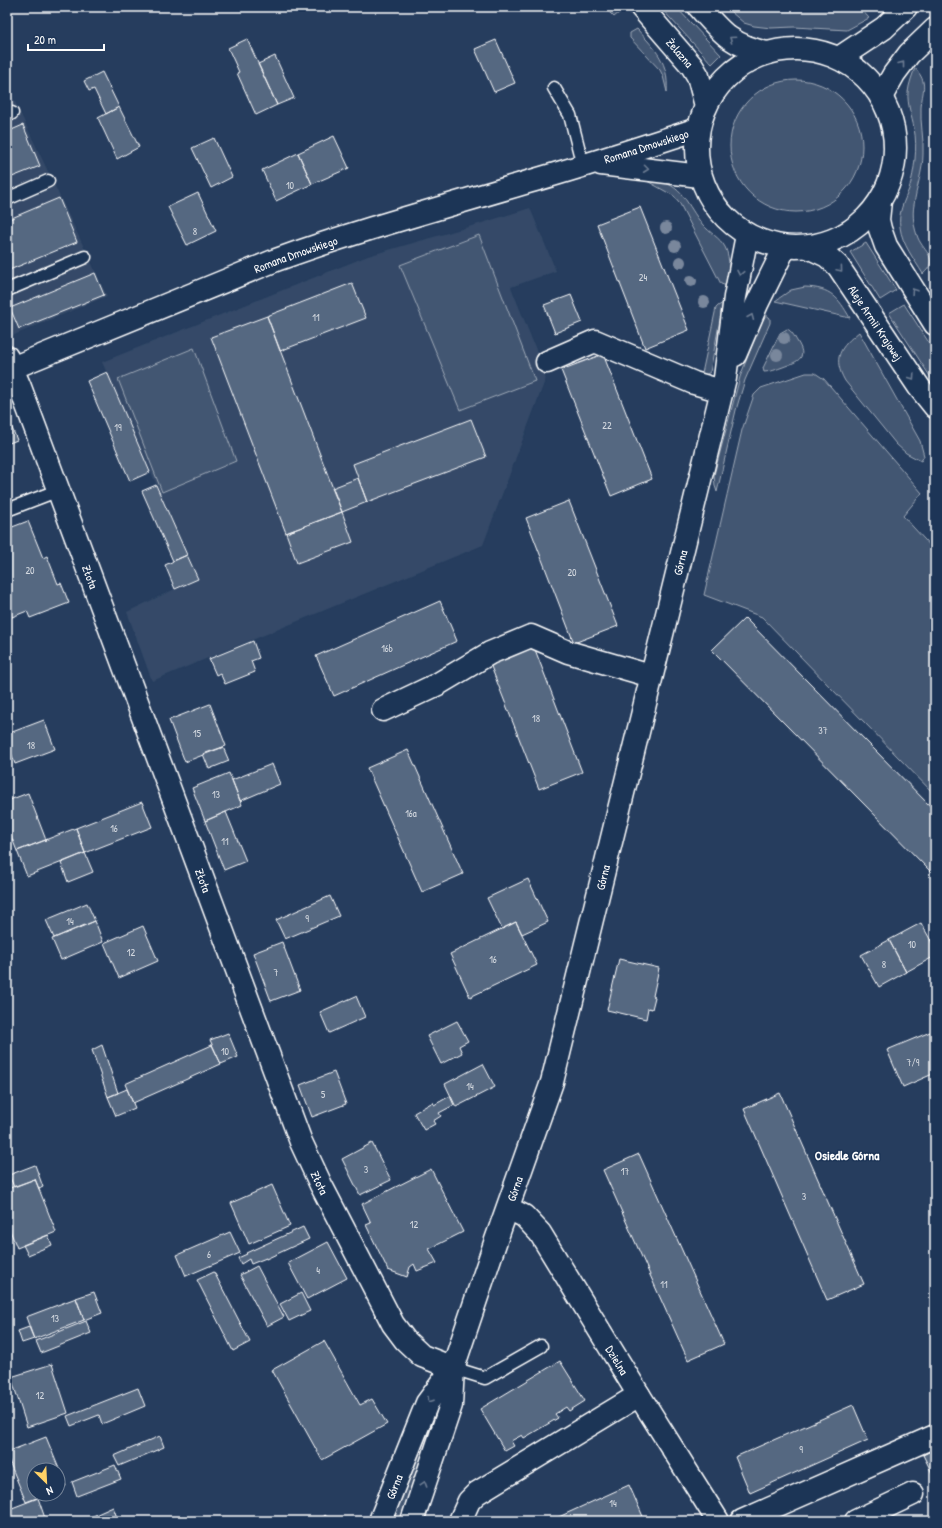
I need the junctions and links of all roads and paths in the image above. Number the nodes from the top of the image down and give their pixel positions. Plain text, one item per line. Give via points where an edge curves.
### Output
1 (641, 7) edge
2 (699, 7) edge
3 (906, 7) edge
4 (935, 29) edge
5 (767, 53) junction
6 (838, 58) junction
7 (554, 88) dead end
8 (881, 97) junction
9 (706, 106) junction
10 (698, 128) junction
11 (588, 164) junction
12 (700, 176) junction
13 (48, 181) dead end
14 (7, 199) edge
15 (880, 201) junction
16 (747, 235) junction
17 (785, 247) junction
18 (808, 247) junction
19 (85, 257) dead end
20 (7, 290) edge
21 (935, 324) edge
22 (547, 362) dead end
23 (9, 365) edge
24 (723, 384) junction
25 (935, 407) edge
26 (58, 490) junction
27 (7, 510) edge
28 (651, 676) junction
29 (383, 710) dead end
30 (508, 1208) junction
31 (541, 1346) dead end
32 (452, 1368) junction
33 (639, 1395) junction
34 (935, 1436) edge
35 (913, 1494) dead end
36 (715, 1519) edge
37 (745, 1520) edge
38 (380, 1521) edge
39 (412, 1521) edge
40 (460, 1521) edge
41 (856, 1521) edge

1 - 9 street, Żelazna via 692,66 698,76
5 -> 2 street via 730,39
3 - 6 street via 884,28
8 -> 4 street via 909,54
5 - 6 street via 811,50
5 - 9 street via 737,69 721,83
6 - 8 street via 870,81
7 - 11 lane via 570,115
8 - 15 street via 894,131 895,149 893,167
9 - 10 street
10 - 11 street, Romana Dmowskiego
10 - 12 street via 696,152
11 -> 12 street, Romana Dmowskiego
11 - 23 street, Romana Dmowskiego via 310,248
12 - 16 street via 713,204 723,216
13 - 14 lane
15 - 18 street via 867,218 849,232
21 -> 15 street via 886,246 878,220
16 - 17 street
16 -> 24 street, Górna
17 - 18 street
24 -> 17 street, Górna via 757,304
18 -> 25 street, Aleje Armii Krajowej via 827,256 838,266
19 - 20 lane
22 - 24 street via 595,341 694,383
23 - 26 street, Złota via 20,387
24 - 28 street, Górna
26 - 27 lane
26 - 32 street, Złota via 301,1142 393,1324 422,1356
28 - 29 street via 568,652 531,636 490,653 438,684
28 - 30 street, Górna via 552,1082
30 - 32 street, Górna
30 - 33 street, Dzielna via 524,1216 540,1233
31 - 32 lane via 485,1378
32 -> 38 street, Górna via 427,1403
39 -> 32 street, Górna via 451,1405
33 - 36 street, Dzielna
33 - 40 street via 478,1493 469,1501
34 - 37 street
35 - 41 street

